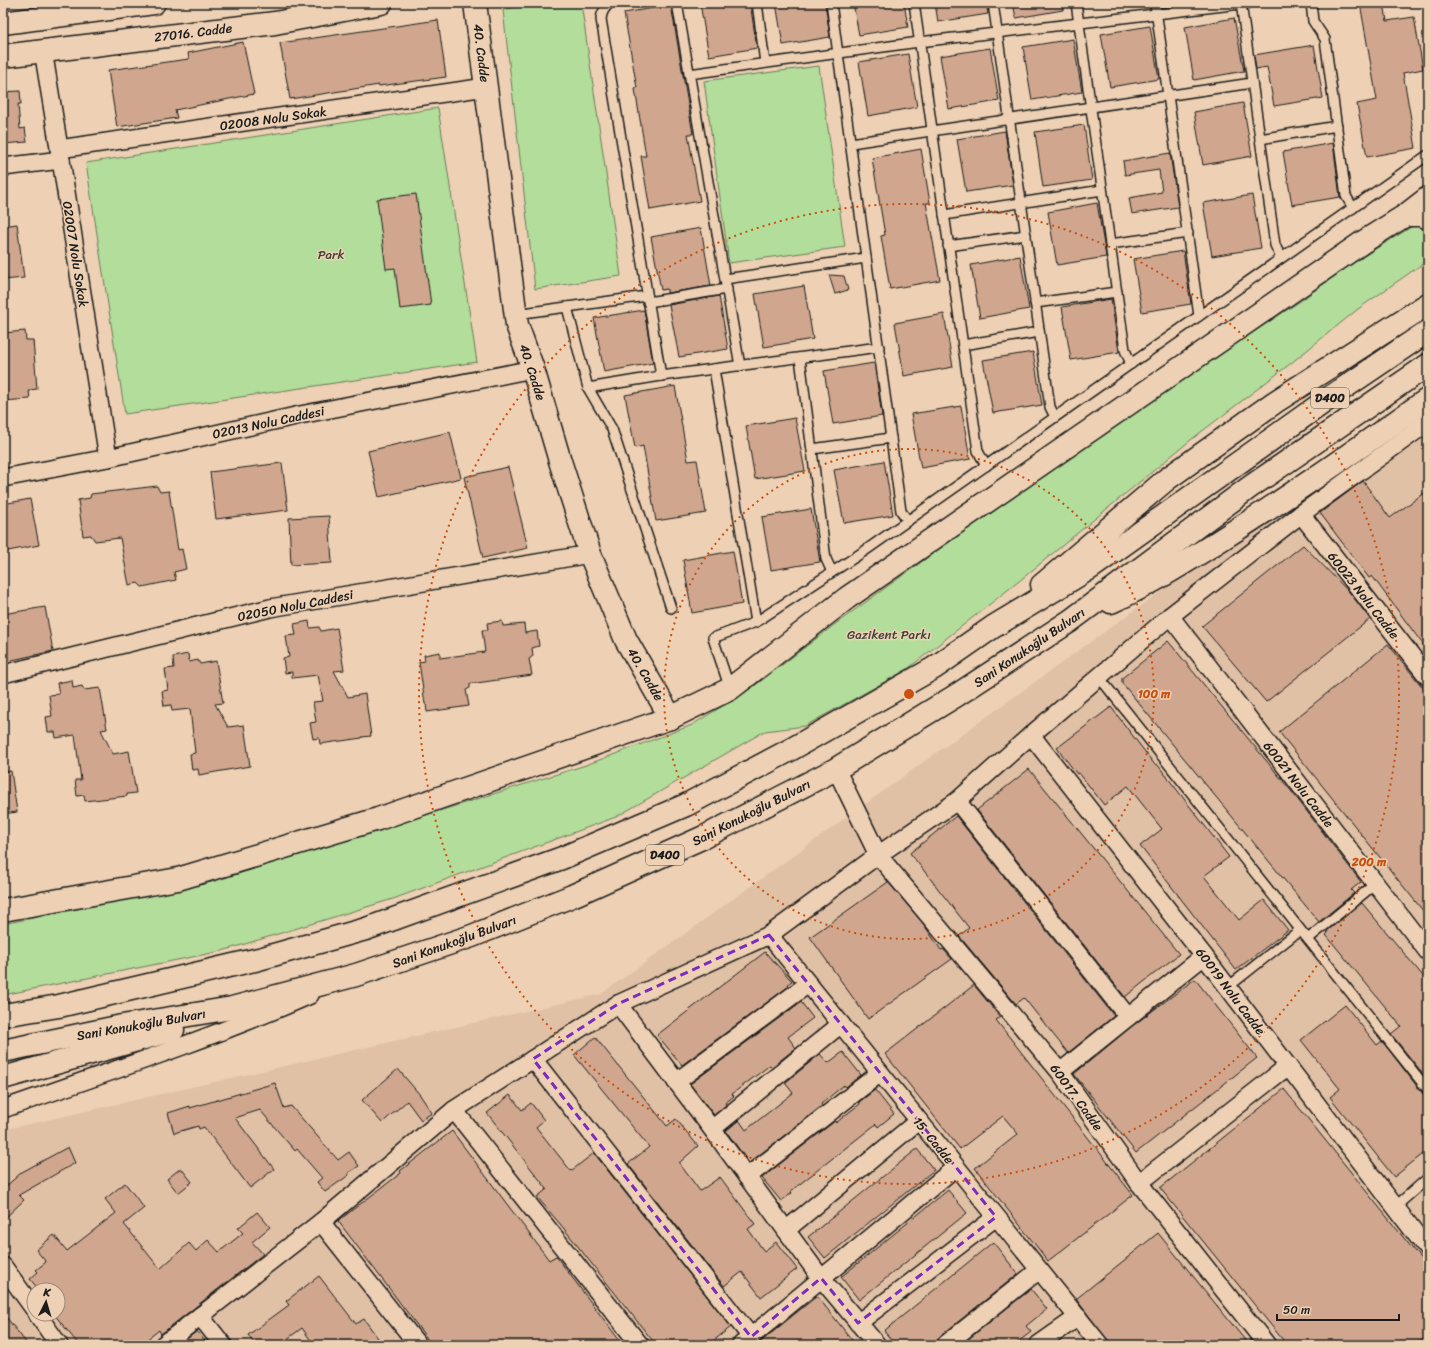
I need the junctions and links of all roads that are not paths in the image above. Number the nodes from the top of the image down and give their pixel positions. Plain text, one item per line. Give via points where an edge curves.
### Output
1 (154, 3) edge
2 (381, 3) edge
3 (476, 3) edge
4 (610, 3) edge
5 (677, 3) edge
6 (757, 3) edge
7 (831, 3) edge
8 (914, 3) edge
9 (993, 3) edge
10 (1076, 3) edge
11 (1155, 3) edge
12 (1244, 3) edge
13 (1311, 3) edge
14 (57, 9) edge
15 (1157, 14) junction
16 (3, 23) edge
17 (1079, 23) junction
18 (998, 33) junction
19 (919, 42) junction
20 (43, 50) junction
21 (838, 53) junction
22 (3, 56) edge
23 (765, 63) junction
24 (689, 74) junction
25 (1252, 83) junction
26 (486, 87) junction
27 (1168, 95) junction
28 (1090, 107) junction
29 (1010, 119) junction
30 (1337, 126) junction
31 (932, 130) junction
32 (1260, 139) junction
33 (851, 143) junction
34 (60, 154) junction
35 (1428, 155) edge
36 (3, 167) edge
37 (1102, 190) junction
38 (1428, 198) edge
39 (1021, 203) junction
40 (1353, 208) junction
41 (944, 214) junction
42 (1406, 215) junction
43 (1428, 218) edge
44 (1188, 233) junction
45 (1026, 235) junction
46 (1110, 244) junction
47 (948, 246) junction
48 (866, 258) junction
49 (1281, 258) junction
50 (725, 279) junction
51 (727, 289) junction
52 (1116, 292) junction
53 (648, 299) junction
54 (1035, 303) junction
55 (1428, 304) edge
56 (567, 307) junction
57 (516, 314) junction
58 (1199, 316) junction
59 (1428, 330) edge
60 (1039, 332) junction
61 (962, 345) junction
62 (879, 347) junction
63 (800, 358) junction
64 (1131, 364) junction
65 (1428, 365) edge
66 (740, 366) junction
67 (533, 369) junction
68 (714, 369) junction
69 (661, 376) junction
70 (588, 388) junction
71 (1428, 399) edge
72 (1055, 417) junction
73 (1426, 427) edge
74 (891, 438) junction
75 (812, 449) junction
76 (108, 458) junction
77 (986, 466) junction
78 (3, 478) edge
79 (1301, 514) junction
80 (908, 521) junction
81 (590, 554) junction
82 (832, 572) junction
83 (671, 608) dead end
84 (1170, 616) junction
85 (1070, 621) junction
86 (756, 622) junction
87 (993, 627) junction
88 (3, 674) edge
89 (1099, 677) junction
90 (1428, 677) edge
91 (730, 689) junction
92 (671, 718) junction
93 (1030, 735) junction
94 (836, 769) junction
95 (957, 801) junction
96 (878, 855) junction
97 (1375, 884) junction
98 (3, 910) edge
99 (1300, 930) junction
100 (768, 935) junction
101 (1308, 939) junction
102 (1427, 950) edge
103 (1204, 956) junction
104 (356, 975) junction
105 (808, 984) junction
106 (1228, 987) junction
107 (618, 1004) junction
108 (232, 1008) junction
109 (3, 1016) edge
110 (1128, 1017) junction
111 (841, 1024) junction
112 (3, 1051) edge
113 (533, 1059) junction
114 (1288, 1066) junction
115 (1060, 1072) junction
116 (880, 1073) junction
117 (3, 1078) edge
118 (676, 1082) junction
119 (1428, 1090) edge
120 (3, 1109) edge
121 (454, 1110) junction
122 (918, 1121) junction
123 (712, 1129) junction
124 (956, 1167) junction
125 (747, 1177) junction
126 (1428, 1178) edge
127 (1139, 1183) junction
128 (1395, 1207) junction
129 (996, 1217) junction
130 (322, 1222) junction
131 (786, 1230) junction
132 (1428, 1250) edge
133 (3, 1266) edge
134 (1039, 1270) junction
135 (821, 1278) junction
136 (26, 1298) edge
137 (200, 1316) junction
138 (1078, 1317) junction
139 (43, 1322) edge
140 (858, 1323) junction
141 (746, 1341) edge
142 (59, 1345) edge
143 (163, 1345) edge
144 (224, 1345) edge
145 (418, 1345) edge
146 (640, 1345) edge
147 (877, 1345) edge
148 (945, 1345) edge
149 (1038, 1345) edge
150 (1100, 1345) edge
151 (1267, 1345) edge

1 - 14 main road
2 - 20 main road, 27016. Cadde via 275,22
3 - 26 main road, 40. Cadde
4 - 53 lane via 605,7 601,19
5 - 24 lane
6 - 23 lane
7 - 21 lane
8 - 19 lane
9 - 18 lane
10 - 17 lane
11 - 15 lane
12 - 15 lane
12 - 25 lane
13 - 30 lane via 1312,20 1325,39
14 - 16 main road
15 - 17 lane
15 - 27 lane
17 - 18 lane
17 - 28 lane
18 - 19 lane
18 - 29 lane
19 - 21 lane
19 - 31 lane
20 - 22 main road, 27016. Cadde
20 - 34 street, 02007 Nolu Sokak
21 - 23 lane
21 - 33 lane
23 - 24 lane
24 - 50 lane
25 - 27 lane
25 - 32 lane
26 - 34 street, 02008 Nolu Sokak
26 - 57 main road, 40. Cadde
27 - 28 lane
27 - 44 lane
28 - 29 lane
28 - 37 lane
29 - 31 lane
29 - 39 lane
30 - 32 lane
30 - 40 lane via 1346,196
31 - 33 lane
31 - 41 lane
32 - 49 lane via 1275,245
33 - 48 lane
34 - 36 street, 02008 Nolu Sokak
34 - 76 street, 02007 Nolu Sokak
35 - 40 lane
37 - 39 lane
37 - 46 lane
38 - 42 main road
39 - 41 lane
39 - 45 lane
40 - 49 lane
41 - 47 lane
42 - 43 main road
42 - 91 main road via 846,598
44 - 46 lane
44 - 58 lane
45 - 47 lane
45 - 54 lane
46 - 52 lane
47 - 61 lane
48 - 50 lane
48 - 62 lane
49 - 58 lane
50 - 51 lane
51 - 53 lane
51 - 66 lane
52 - 54 lane
52 - 64 lane via 1125,350
53 - 56 lane
53 - 69 lane
54 - 60 lane
55 - 87 main road via 1276,402 1167,479
56 - 57 lane
56 - 70 lane
57 - 67 main road, 40. Cadde via 517,325
58 - 64 lane
59 - 87 main road, D400 via 1092,567
60 - 61 lane
60 - 72 lane via 1050,407
61 - 77 lane via 978,451
62 - 63 lane
62 - 74 lane
63 - 66 lane
63 - 75 lane
64 - 72 lane
65 - 85 main road, Sani Konukoğlu Bulvarı / D400 via 1250,487
66 - 68 lane
67 - 76 street, 02013 Nolu Caddesi via 300,415
67 - 81 main road, 40. Cadde
68 - 69 lane
68 - 86 lane
69 - 70 lane
70 - 83 lane via 612,429
71 - 85 main road via 1250,521 1173,570 1134,592
72 - 77 lane
73 - 79 street
74 - 75 lane
74 - 80 lane via 901,511
75 - 82 lane via 826,559
76 - 78 street, 02013 Nolu Caddesi
77 - 80 lane
79 - 84 street
79 - 90 street, 60023 Nolu Cadde
80 - 82 lane
81 - 88 street, 02050 Nolu Caddesi via 270,608
81 - 92 main road, 40. Cadde via 626,640
82 - 86 lane
84 - 89 street
84 - 97 street, 60021 Nolu Cadde
85 - 94 main road, Sani Konukoğlu Bulvarı / D400 via 957,695
86 - 91 lane via 713,638
87 - 109 main road, D400 via 934,668 790,750 686,805 562,858 366,930 228,966 59,1006
89 - 93 street
89 - 99 lane
91 - 92 main road
92 - 98 main road via 378,819 178,879
93 - 95 street
93 - 103 street, 60019 Nolu Cadde
94 - 96 street, 60017. Cadde
94 - 104 main road, Sani Konukoğlu Bulvarı / D400 via 704,837 579,893 472,936
95 - 96 street
95 - 110 street
96 - 100 street
96 - 115 street, 60017. Cadde
97 - 101 lane
97 - 102 street, 60021 Nolu Cadde
99 - 101 lane
99 - 106 lane
100 - 105 street, 15. Cadde
100 - 107 street
101 - 119 lane
103 - 106 street, 60019 Nolu Cadde
103 - 110 street
104 - 108 main road, Sani Konukoğlu Bulvarı / D400
104 - 120 street via 269,1013 172,1050
105 - 111 street, 15. Cadde
105 - 118 street
106 - 114 street, 60019 Nolu Cadde
107 - 113 street
107 - 118 street
108 - 112 main road, Sani Konukoğlu Bulvarı / D400 via 122,1026
108 - 117 main road via 176,1029
110 - 115 street
111 - 116 street, 15. Cadde
111 - 123 street
113 - 121 street
113 - 141 street
114 - 127 street
114 - 128 street, 60019 Nolu Cadde
115 - 127 street, 60017. Cadde
116 - 122 street, 15. Cadde
116 - 125 street
118 - 123 street
121 - 130 street
121 - 146 street
122 - 124 street, 15. Cadde
122 - 131 street
123 - 125 street
124 - 129 street, 15. Cadde
124 - 135 street
125 - 131 street
126 - 128 lane
127 - 151 street, 60017. Cadde
128 - 132 street, 60019 Nolu Cadde
129 - 134 street, 15. Cadde
129 - 140 street
130 - 137 street
130 - 145 street
131 - 135 street
133 - 136 street
134 - 138 street, 15. Cadde
134 - 148 street
135 - 140 street
135 - 141 street
137 - 143 street
137 - 144 street
138 - 149 street
138 - 150 street, 15. Cadde
139 - 142 street
140 - 147 street

